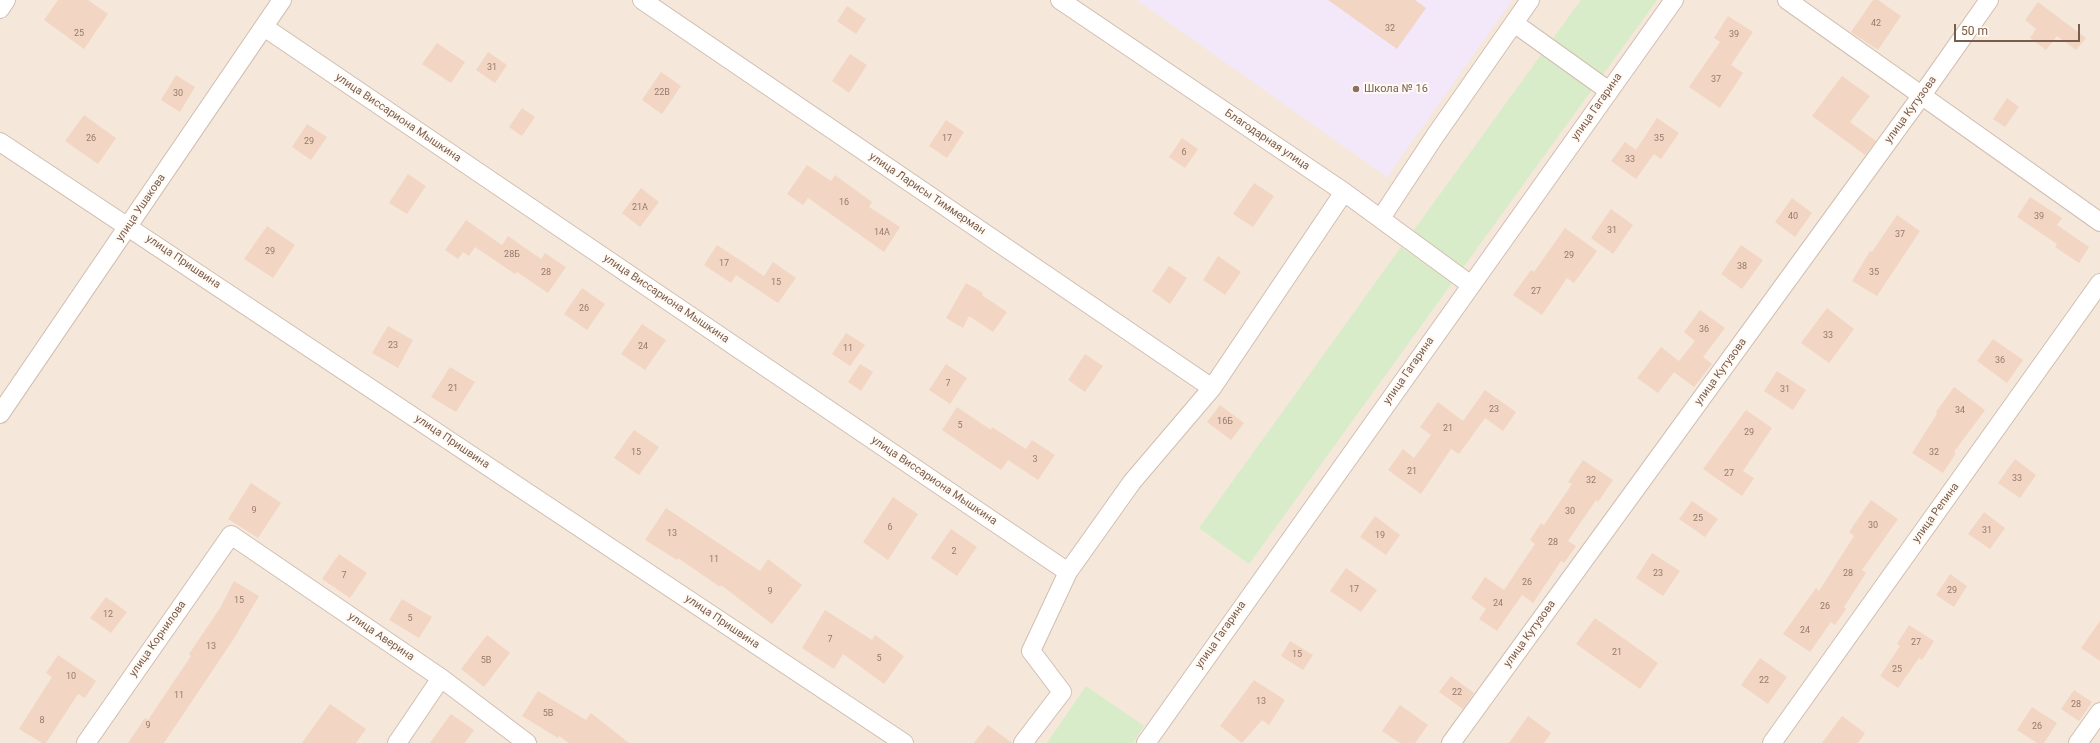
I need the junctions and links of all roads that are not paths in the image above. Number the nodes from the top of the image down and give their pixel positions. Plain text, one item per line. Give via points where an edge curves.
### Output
1 (6, 0) edge
2 (282, 0) edge
3 (642, 0) edge
4 (1060, 0) edge
5 (1530, 0) edge
6 (1674, 0) edge
7 (1787, 0) edge
8 (1989, 0) edge
9 (0, 9) edge
10 (1514, 23) junction
11 (264, 27) junction
12 (1609, 91) junction
13 (1922, 95) junction
14 (0, 142) edge
15 (1344, 192) junction
16 (1381, 218) junction
17 (2100, 222) edge
18 (129, 226) junction
19 (2100, 283) edge
20 (1471, 285) junction
21 (1212, 388) junction
22 (0, 414) edge
23 (230, 535) joint
24 (1068, 572) junction
25 (441, 678) junction
26 (2100, 712) edge
27 (86, 743) edge
28 (397, 743) edge
29 (527, 743) edge
30 (904, 743) edge
31 (1023, 743) edge
32 (1146, 743) edge
33 (1451, 743) edge
34 (1772, 743) edge
35 (2078, 743) edge

1 - 9 street
2 - 11 street, улица Ушакова
3 - 21 street, улица Ларисы Тиммерман
4 - 15 street, Благодарная улица
5 - 10 street
6 - 12 street, улица Гагарина
7 - 13 street
8 - 13 street, улица Кутузова
10 - 12 street
10 - 16 street
11 - 18 street, улица Ушакова
11 - 24 street, улица Виссариона Мышкина
12 - 20 street, улица Гагарина
13 - 17 street
13 - 33 street, улица Кутузова
14 - 18 street, улица Пришвина
15 - 16 street, Благодарная улица
15 - 21 street
16 - 20 street, Благодарная улица
18 - 22 street, улица Ушакова
18 - 30 street, улица Пришвина
19 - 34 street, улица Репина
20 - 32 street, улица Гагарина
21 - 24 street via 1132,482
23 - 25 street, улица Аверина
23 - 27 street, улица Корнилова
24 - 31 street via 1031,651 1062,692
25 - 28 street
25 - 29 street, улица Аверина
26 - 35 street

